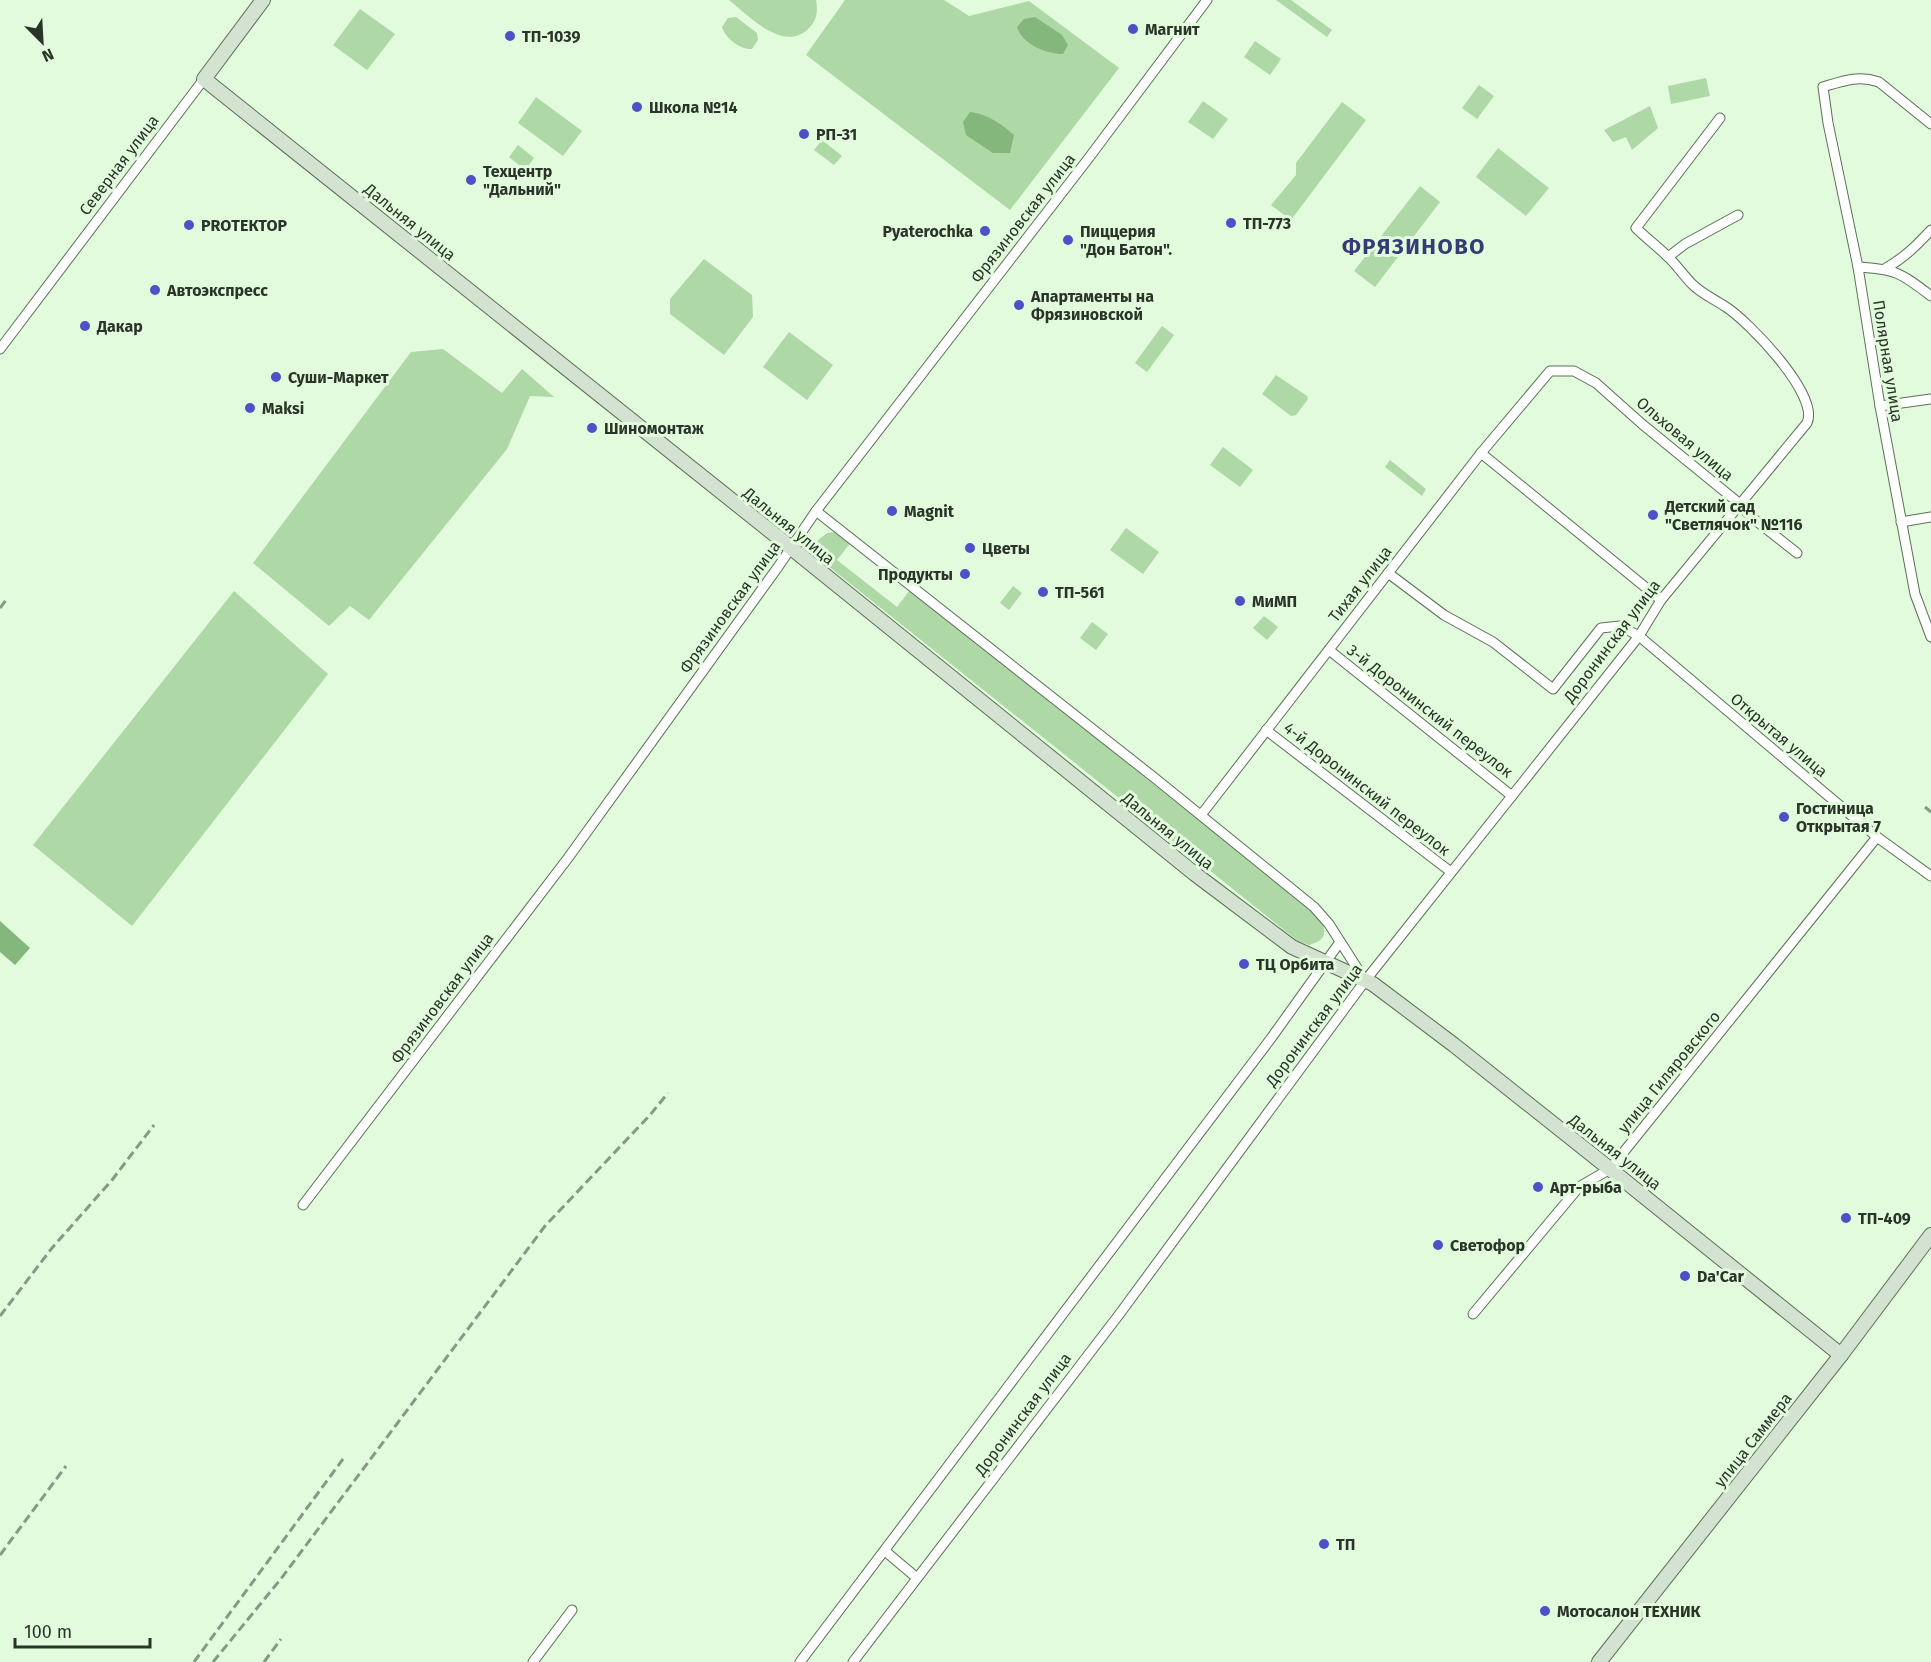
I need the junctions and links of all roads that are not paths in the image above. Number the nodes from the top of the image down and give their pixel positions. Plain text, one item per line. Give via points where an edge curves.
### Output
1 (263, 0) edge
2 (1207, 0) edge
3 (204, 80) junction
4 (1720, 118) dead end
5 (1931, 124) edge
6 (1738, 215) dead end
7 (1931, 230) edge
8 (1668, 257) junction
9 (1858, 267) junction
10 (1886, 268) junction
11 (1931, 296) edge
12 (0, 349) edge
13 (1547, 375) joint
14 (1931, 399) edge
15 (1880, 406) junction
16 (1481, 453) junction
17 (1740, 504) junction
18 (816, 511) junction
19 (1931, 517) edge
20 (1901, 522) junction
21 (791, 548) junction
22 (1797, 553) dead end
23 (1388, 573) junction
24 (1661, 600) junction
25 (1930, 632) edge
26 (1639, 636) junction
27 (1329, 650) junction
28 (1266, 730) junction
29 (1512, 796) junction
30 (1201, 815) junction
31 (1877, 837) junction
32 (1451, 872) junction
33 (1931, 876) edge
34 (1340, 942) junction
35 (1325, 963) junction
36 (1365, 981) junction
37 (1610, 1169) junction
38 (303, 1205) dead end
39 (1931, 1235) edge
40 (1473, 1314) dead end
41 (1841, 1354) junction
42 (885, 1551) junction
43 (918, 1578) junction
44 (572, 1610) dead end
45 (533, 1662) edge
46 (800, 1662) edge
47 (853, 1662) edge
48 (1599, 1662) edge

1 - 3 street, Северная улица
2 - 18 street, Фрязиновская улица
3 - 12 street, Северная улица
3 - 21 street, Дальняя улица
4 - 8 street via 1636,228
5 - 9 street, Полярная улица via 1871,79 1852,78 1823,87
6 - 8 street
7 - 10 street via 1905,256
8 - 17 street, Доронинская улица via 1691,284 1750,328 1790,374 1806,401 1809,415 1802,430
9 - 10 street
9 - 15 street, Полярная улица
10 - 11 street via 1904,275
13 - 16 street, Тихая улица
13 - 17 street, Ольховая улица via 1550,370 1574,371 1596,383
14 - 15 street
15 - 20 street, Полярная улица
16 - 23 street, Тихая улица
16 - 24 street
17 - 22 street, Ольховая улица
17 - 24 street, Доронинская улица
18 - 21 street, Фрязиновская улица
18 - 30 street, Дальняя улица
19 - 20 street
20 - 25 street, Полярная улица via 1915,594
21 - 35 street, Дальняя улица via 1195,874 1292,947
21 - 38 street, Фрязиновская улица via 568,858
23 - 26 street via 1444,615 1493,642 1553,689 1601,628 1620,626
23 - 27 street, Тихая улица
24 - 26 street, Доронинская улица
26 - 29 street, Доронинская улица
26 - 31 street, Открытая улица
27 - 28 street, Тихая улица
27 - 29 street, 3-й Доронинский переулок
28 - 30 street, Тихая улица
28 - 32 street, 4-й Доронинский переулок
29 - 32 street, Доронинская улица
30 - 34 street, Дальняя улица via 1318,911
31 - 33 street, Открытая улица
31 - 37 street, улица Гиляровского
32 - 36 street, Доронинская улица
34 - 35 street
34 - 36 street, Дальняя улица
35 - 36 street, Дальняя улица
35 - 42 street
36 - 37 street, Дальняя улица via 1454,1045
36 - 43 street, Доронинская улица via 1118,1316
37 - 40 street, улица Гиляровского via 1579,1187
37 - 41 street, Дальняя улица
39 - 41 street, улица Саммера
41 - 48 street, улица Саммера
42 - 43 street
42 - 46 street
43 - 47 street, Доронинская улица
44 - 45 street

